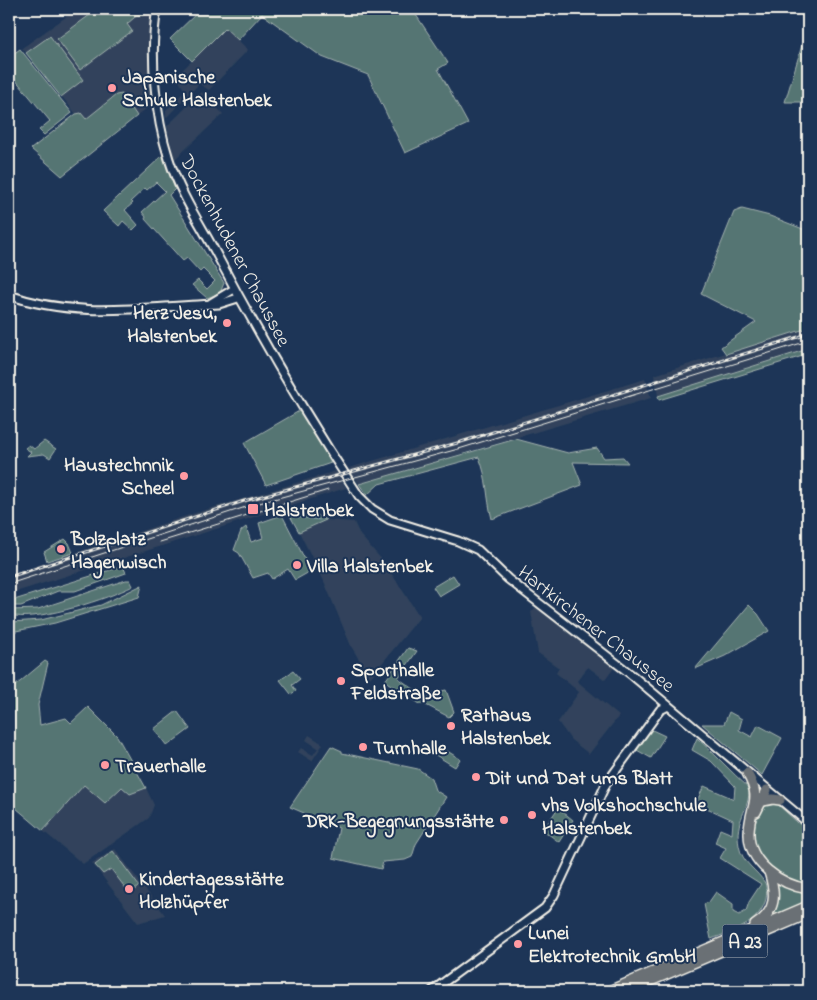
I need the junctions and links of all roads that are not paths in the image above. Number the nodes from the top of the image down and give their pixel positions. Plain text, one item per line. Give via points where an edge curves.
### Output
1 (157, 9) edge
2 (234, 289) junction
3 (9, 296) edge
4 (238, 298) junction
5 (209, 304) junction
6 (352, 486) joint
7 (668, 706) junction
8 (747, 773) junction
9 (767, 790) junction
10 (760, 800) junction
11 (780, 800) junction
12 (808, 823) edge
13 (769, 871) junction
14 (808, 889) edge
15 (808, 906) edge
16 (808, 914) edge
17 (735, 937) junction
18 (432, 991) edge
19 (609, 991) edge
20 (627, 991) edge

1 - 2 main road, Dockenhudener Chaussee via 153,57 166,150 180,186
2 - 4 main road, Dockenhudener Chaussee
2 - 5 main road
3 - 5 main road via 79,310 116,311
4 - 5 main road via 228,303
4 - 6 main road, Dockenhudener Chaussee
6 - 7 main road, Hartkirchener Chaussee via 368,505 390,520 478,550 532,599
7 - 8 main road, Hartkirchener Chaussee
7 - 18 main road via 660,710 606,784 545,908
8 - 9 main road, Hartkirchener Chaussee
8 - 10 highway
9 - 10 highway
9 - 11 main road, Hartkirchener Chaussee
10 - 11 highway
10 - 13 highway via 749,832 751,844
11 - 12 main road, Hartkirchener Chaussee
13 - 14 highway via 787,884
13 - 17 highway via 775,895 771,910 760,922
15 - 17 highway, A 23
16 - 20 highway, A 23
17 - 19 highway, A 23

